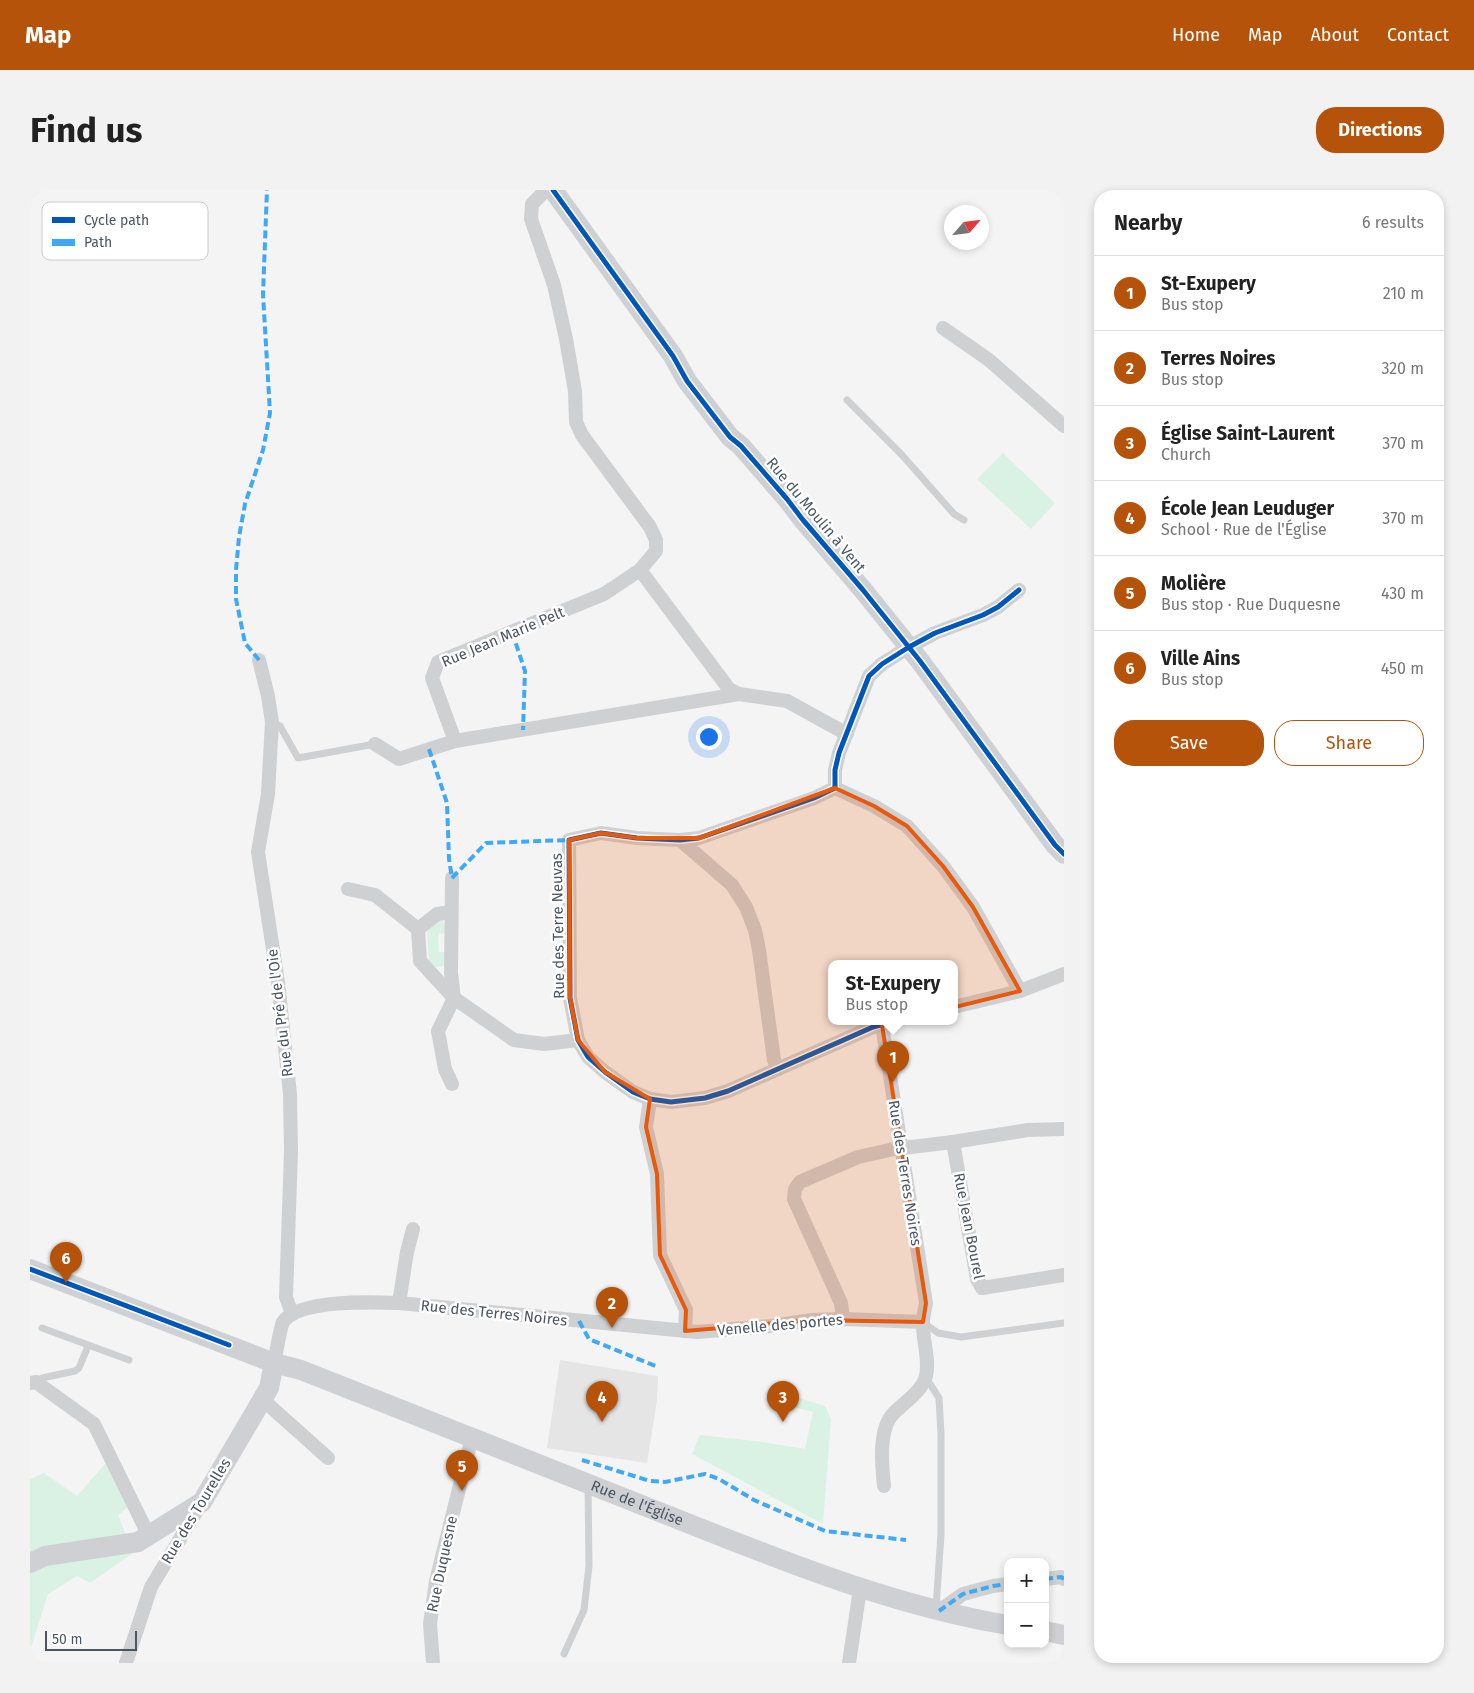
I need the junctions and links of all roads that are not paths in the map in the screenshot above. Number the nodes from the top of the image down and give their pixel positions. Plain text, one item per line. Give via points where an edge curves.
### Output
1 (546, 190) edge
2 (552, 190) edge
3 (943, 328) dead end
4 (846, 400) dead end
5 (1064, 426) edge
6 (964, 520) dead end
7 (640, 570) junction
8 (1019, 590) dead end
9 (909, 647) junction
10 (259, 660) dead end
11 (739, 694) junction
12 (272, 722) junction
13 (847, 734) junction
14 (454, 741) junction
15 (375, 744) joint
16 (835, 788) junction
17 (680, 840) junction
18 (1064, 854) edge
19 (452, 878) dead end
20 (348, 889) dead end
21 (451, 912) junction
22 (418, 929) junction
23 (1064, 974) edge
24 (1020, 991) junction
25 (454, 998) junction
26 (958, 1006) edge
27 (883, 1025) edge
28 (888, 1025) edge
29 (578, 1040) junction
30 (778, 1069) junction
31 (452, 1084) dead end
32 (650, 1099) junction
33 (1064, 1129) edge
34 (954, 1142) junction
35 (902, 1148) junction
36 (413, 1229) dead end
37 (30, 1268) edge
38 (1064, 1275) edge
39 (399, 1303) junction
40 (292, 1314) junction
41 (843, 1319) junction
42 (923, 1322) junction
43 (1064, 1323) edge
44 (42, 1328) dead end
45 (691, 1332) junction
46 (88, 1346) junction
47 (128, 1360) dead end
48 (274, 1363) junction
49 (926, 1377) junction
50 (33, 1382) edge
51 (262, 1399) junction
52 (472, 1437) junction
53 (328, 1458) dead end
54 (588, 1483) junction
55 (884, 1486) dead end
56 (202, 1502) junction
57 (149, 1536) junction
58 (30, 1563) edge
59 (1049, 1578) edge
60 (1064, 1578) edge
61 (1004, 1585) edge
62 (860, 1589) junction
63 (937, 1611) junction
64 (1004, 1624) edge
65 (1049, 1632) edge
66 (1064, 1635) edge
67 (564, 1654) dead end
68 (126, 1663) edge
69 (433, 1663) edge
70 (849, 1663) edge

1 - 7 street, Rue Jean Marie Pelt via 532,204 531,219 554,285 566,339 576,422 656,540 656,551
2 - 9 street, Rue du Moulin à Vent via 730,437 787,499
3 - 5 street via 989,360
4 - 6 lane via 902,455 954,514
7 - 11 street via 729,689
7 - 14 street, Rue Jean Marie Pelt via 604,594 438,662 432,678
8 - 9 street via 983,615 935,633
9 - 13 street via 869,676
9 - 18 street, Rue du Moulin à Vent
10 - 12 street, Rue du Pré de l'Oie
11 - 13 street via 788,701
11 - 14 street
12 - 15 lane via 280,726 298,758
12 - 40 street, Rue du Pré de l'Oie via 268,794 258,852 278,982 290,1094 286,1297
13 - 16 street via 835,770
14 - 15 street via 399,759
16 - 17 street, Rue des Terre Neuvas via 742,824 699,838
16 - 24 street via 874,806 906,826 973,907
17 - 29 street, Rue des Terre Neuvas via 601,833 569,840 570,998
17 - 30 street via 732,885 746,907 760,950 774,1060
19 - 21 street
20 - 22 street via 375,895
21 - 22 street via 437,914
21 - 25 street
22 - 25 street via 420,961
23 - 24 street
24 - 26 street
25 - 29 street via 514,1040 544,1044
25 - 31 street via 438,1030 445,1070
27 - 30 street
28 - 35 street, Rue des Terres Noires
29 - 32 street via 588,1057 605,1072
30 - 32 street via 705,1098 672,1102
32 - 45 street via 646,1127 657,1174 660,1255 686,1310
33 - 34 street via 1028,1130
34 - 35 street
34 - 38 street, Rue Jean Bourel via 976,1279 982,1288
35 - 41 street via 858,1157 800,1182 795,1190 794,1199 840,1303
35 - 42 street, Rue des Terres Noires via 926,1303
36 - 39 street via 406,1252
37 - 48 street, Rue de l'Église
39 - 40 street, Rue des Terres Noires via 351,1302
39 - 45 street, Rue des Terres Noires
40 - 48 street via 283,1323
41 - 42 street, Venelle des portes
41 - 45 street, Venelle des portes
42 - 43 lane via 938,1333 960,1337
42 - 49 street, Rue des Terres Noires
44 - 46 lane
46 - 47 lane
46 - 50 lane via 75,1371
48 - 51 street, Rue des Tourelles via 269,1388
48 - 52 street, Rue de l'Église via 301,1370
49 - 55 street via 917,1391 891,1416 884,1431
49 - 63 lane via 938,1398 941,1434
50 - 57 street via 94,1424
51 - 53 street
51 - 56 street, Rue des Tourelles
52 - 54 street, Rue de l'Église
52 - 69 street, Rue Duquesne via 436,1581 430,1624
54 - 62 street, Rue de l'Église
54 - 67 lane via 589,1566 584,1610
56 - 57 street
56 - 68 street, Rue des Tourelles via 151,1587
57 - 58 street via 138,1542 45,1556
59 - 60 street
61 - 63 street via 963,1594
62 - 63 street, Rue de l'Église
62 - 70 street
63 - 64 street, Rue de l'Église
65 - 66 street

